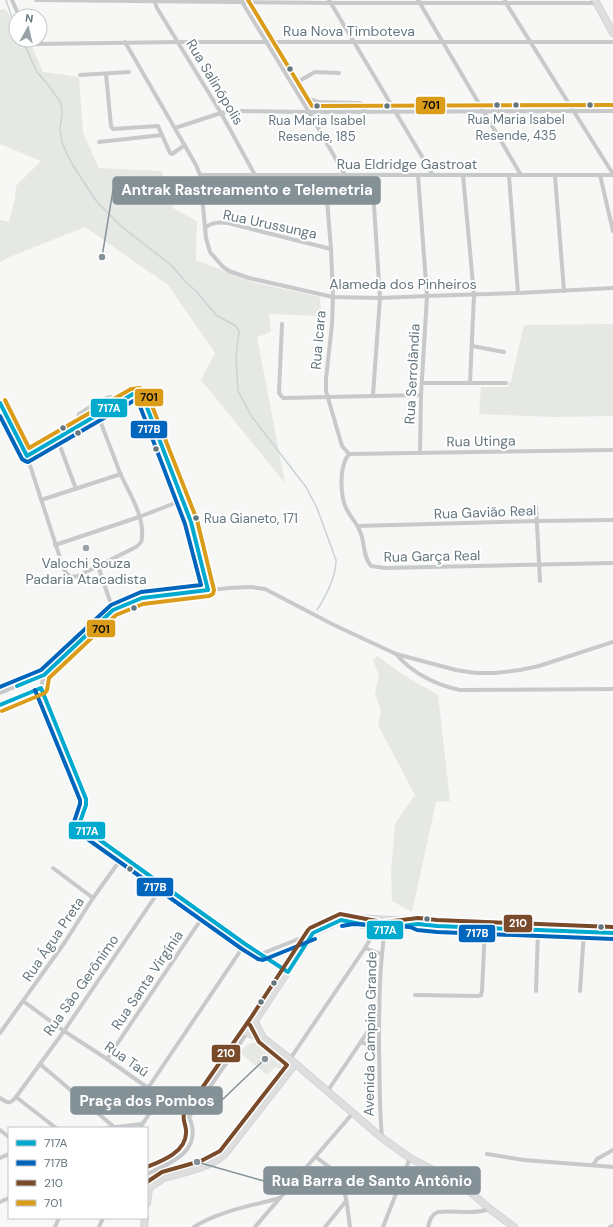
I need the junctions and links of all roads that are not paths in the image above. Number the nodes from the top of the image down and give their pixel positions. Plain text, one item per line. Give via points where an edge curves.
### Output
1 (36, 0) edge
2 (154, 0) edge
3 (242, 1) edge
4 (418, 1) edge
5 (596, 1) edge
6 (330, 2) edge
7 (506, 2) edge
8 (613, 33) edge
9 (124, 42) junction
10 (178, 42) junction
11 (267, 42) junction
12 (353, 42) junction
13 (442, 42) junction
14 (530, 42) junction
15 (613, 42) edge
16 (48, 44) edge
17 (129, 72) dead end
18 (339, 73) dead end
19 (106, 74) junction
20 (80, 75) dead end
21 (364, 111) junction
22 (396, 111) junction
23 (483, 111) junction
24 (309, 112) junction
25 (574, 112) junction
26 (613, 112) edge
27 (221, 113) junction
28 (175, 128) junction
29 (162, 135) junction
30 (99, 142) dead end
31 (185, 145) junction
32 (200, 175) junction
33 (255, 175) junction
34 (326, 175) junction
35 (345, 175) junction
36 (372, 175) junction
37 (418, 175) junction
38 (433, 175) junction
39 (463, 175) junction
40 (521, 175) junction
41 (600, 175) junction
42 (613, 175) edge
43 (509, 176) junction
44 (555, 176) junction
45 (205, 228) junction
46 (613, 231) edge
47 (331, 249) junction
48 (613, 288) edge
49 (564, 291) junction
50 (518, 294) junction
51 (474, 295) junction
52 (427, 296) junction
53 (333, 297) junction
54 (380, 298) junction
55 (282, 324) dead end
56 (472, 346) junction
57 (504, 352) dead end
58 (506, 382) dead end
59 (422, 383) junction
60 (470, 383) junction
61 (421, 394) junction
62 (373, 395) junction
63 (327, 396) junction
64 (0, 403) edge
65 (119, 403) junction
66 (98, 415) junction
67 (79, 426) junction
68 (58, 438) junction
69 (613, 450) edge
70 (420, 453) junction
71 (349, 454) junction
72 (27, 456) junction
73 (121, 474) junction
74 (76, 489) junction
75 (41, 500) junction
76 (183, 500) junction
77 (536, 507) dead end
78 (139, 517) junction
79 (613, 520) edge
80 (538, 521) junction
81 (358, 526) junction
82 (55, 545) junction
83 (613, 563) edge
84 (538, 565) junction
85 (98, 566) junction
86 (540, 581) dead end
87 (208, 590) junction
88 (113, 610) junction
89 (613, 642) edge
90 (396, 654) junction
91 (44, 675) junction
92 (41, 688) junction
93 (613, 689) edge
94 (0, 693) edge
95 (0, 705) edge
96 (123, 856) junction
97 (53, 868) dead end
98 (163, 885) junction
99 (93, 898) junction
100 (204, 915) junction
101 (382, 919) junction
102 (341, 920) junction
103 (418, 924) junction
104 (375, 928) junction
105 (485, 928) junction
106 (385, 929) junction
107 (538, 930) junction
108 (584, 931) junction
109 (313, 933) junction
110 (613, 933) edge
111 (245, 944) junction
112 (366, 948) junction
113 (262, 954) junction
114 (381, 954) junction
115 (288, 972) junction
116 (536, 991) dead end
117 (580, 992) dead end
118 (415, 995) dead end
119 (23, 1001) junction
120 (379, 1015) junction
121 (255, 1022) junction
122 (64, 1031) junction
123 (0, 1033) edge
124 (247, 1033) junction
125 (263, 1038) junction
126 (361, 1042) junction
127 (380, 1048) junction
128 (107, 1058) junction
129 (292, 1061) junction
130 (40, 1064) junction
131 (148, 1088) junction
132 (327, 1092) junction
133 (16, 1097) junction
134 (160, 1097) junction
135 (0, 1098) edge
136 (353, 1114) junction
137 (189, 1118) junction
138 (141, 1126) edge
139 (55, 1127) edge
140 (114, 1127) joint
141 (0, 1130) edge
142 (8, 1136) edge
143 (382, 1138) junction
144 (613, 1150) edge
145 (487, 1154) dead end
146 (316, 1157) junction
147 (410, 1158) junction
148 (593, 1166) junction
149 (613, 1167) edge
150 (148, 1174) edge
151 (148, 1187) edge
152 (282, 1197) junction
153 (346, 1201) junction
154 (490, 1209) junction
155 (613, 1226) edge
156 (194, 1227) edge
157 (255, 1227) edge
158 (325, 1227) edge
159 (350, 1227) edge
160 (383, 1227) edge
161 (428, 1227) edge
162 (514, 1227) edge
163 (610, 1227) edge

1 - 2 street
2 - 3 street
2 - 10 street, Rua Salinópolis
3 - 6 street
3 - 11 street
4 - 6 street
4 - 7 street
4 - 13 street
5 - 7 street
5 - 8 street
6 - 12 street
7 - 14 street
9 - 10 street, Rua Nova Timboteva
9 - 16 street, Rua Nova Timboteva
9 - 28 street, Alameda dos Pinheiros
10 - 11 street, Rua Nova Timboteva
10 - 27 street, Rua Salinópolis
11 - 12 street, Rua Nova Timboteva
11 - 24 street
12 - 13 street, Rua Nova Timboteva
12 - 22 street
13 - 14 street, Rua Nova Timboteva
13 - 23 street
14 - 15 street, Rua Nova Timboteva
14 - 25 street
17 - 19 street
18 - 21 street via 313,72 300,80 300,83 309,99 318,102 360,103 364,105
19 - 20 street
19 - 29 street via 113,129 155,125 160,128
21 - 22 street
21 - 24 street
22 - 23 street
22 - 38 street
23 - 25 street
23 - 40 street
24 - 27 street via 242,110
24 - 35 street
25 - 26 street
25 - 42 street
27 - 28 street
27 - 33 street, Rua Salinópolis
28 - 31 street, Alameda dos Pinheiros
29 - 30 street
29 - 31 street via 170,154
31 - 32 street, Alameda dos Pinheiros
32 - 33 street, Rua Eldridge Gastroat
32 - 45 street, Alameda dos Pinheiros
33 - 34 street, Rua Eldridge Gastroat
34 - 35 street, Rua Eldridge Gastroat
34 - 47 street, Rua Icara
35 - 36 street, Rua Eldridge Gastroat
36 - 37 street, Rua Eldridge Gastroat
36 - 54 street
37 - 38 street, Rua Eldridge Gastroat
37 - 52 street, Rua Serrolândia
38 - 39 street, Rua Eldridge Gastroat
39 - 43 street, Rua Eldridge Gastroat
39 - 51 street
40 - 43 street, Rua Eldridge Gastroat
40 - 44 street, Rua Eldridge Gastroat
41 - 42 street, Rua Eldridge Gastroat
41 - 44 street, Rua Eldridge Gastroat
41 - 46 street
43 - 50 street
44 - 49 street
45 - 47 street, Rua Urussunga via 216,222 228,224
45 - 53 street, Alameda dos Pinheiros via 210,252 229,271
47 - 53 street, Rua Icara
48 - 49 street, Alameda dos Pinheiros
49 - 50 street, Alameda dos Pinheiros
50 - 51 street, Alameda dos Pinheiros
51 - 52 street, Alameda dos Pinheiros
51 - 56 street
52 - 54 street, Alameda dos Pinheiros
52 - 59 street, Rua Serrolândia
53 - 54 street, Alameda dos Pinheiros
53 - 63 street, Rua Icara via 326,379
54 - 62 street
55 - 63 street via 279,393 283,398
56 - 57 street
56 - 60 street
58 - 60 street
59 - 60 street
59 - 61 street, Rua Serrolândia
61 - 62 street
61 - 70 street, Rua Serrolândia
62 - 63 street
63 - 71 street, Rua Icara via 342,446
64 - 72 street
65 - 66 street
65 - 67 street via 111,397 101,401 80,414
65 - 76 street via 133,394 143,397
66 - 67 street
66 - 73 street
67 - 68 street
68 - 72 street
68 - 74 street
69 - 70 street, Rua Utinga
70 - 71 street, Rua Utinga
71 - 81 street, Rua Garça Real via 343,464 342,494 346,507
72 - 75 street
73 - 74 street
73 - 78 street
74 - 75 street
75 - 82 street
76 - 78 street
76 - 87 street
77 - 80 street
78 - 82 street
78 - 85 street via 142,535 140,545
79 - 80 street, Rua Gavião Real
80 - 81 street, Rua Gavião Real
80 - 84 street
81 - 84 street, Rua Garça Real via 368,562 377,568
82 - 85 street via 64,570 70,577
83 - 84 street, Rua Garça Real
84 - 86 street
85 - 88 street
87 - 88 street via 142,598
87 - 90 street via 240,587 265,589
88 - 91 street
89 - 90 street via 539,666 495,673 456,670
90 - 93 street via 424,677 460,690
91 - 92 street
91 - 94 street
92 - 95 street
92 - 96 street via 86,799 81,825
96 - 98 street
96 - 99 street, Rua Água Preta
97 - 99 street
98 - 100 street
98 - 122 street, Rua São Gerônimo
99 - 119 street, Rua Água Preta
100 - 111 street
100 - 128 street, Rua Santa Virgínia
101 - 102 street
101 - 103 street via 411,921
101 - 104 street via 375,922
101 - 106 street via 387,924
102 - 104 street
102 - 109 street
103 - 105 street
103 - 106 street
104 - 106 street via 380,931
104 - 112 street
105 - 107 street
105 - 118 street via 481,995
106 - 114 street, Avenida Campina Grande
107 - 108 street
107 - 116 street
108 - 110 street
108 - 117 street
109 - 113 street
109 - 115 street
111 - 113 street
111 - 131 street
112 - 114 street
112 - 129 street
113 - 115 street
114 - 120 street, Avenida Campina Grande
115 - 121 street
119 - 122 street, Rua Taú
119 - 123 street, Rua Água Preta
120 - 126 street
120 - 127 street, Avenida Campina Grande
121 - 124 street
121 - 125 street
122 - 128 street, Rua Taú
122 - 130 street, Rua São Gerônimo
124 - 125 street
124 - 137 street
125 - 129 street
126 - 127 street
126 - 132 street
127 - 143 street, Avenida Campina Grande
128 - 131 street, Rua Taú
129 - 132 street
129 - 151 street via 224,1155 210,1164 164,1178
130 - 133 street, Rua São Gerônimo
130 - 140 street
131 - 134 street, Rua Taú
132 - 136 street
133 - 135 street via 9,1103
133 - 139 street
134 - 137 street, Rua Taú
134 - 138 street
136 - 143 street
136 - 146 street
137 - 150 street via 194,1134 183,1155
138 - 140 street
141 - 142 street
143 - 147 street
144 - 148 street via 597,1159
145 - 148 street
146 - 152 street
146 - 153 street via 341,1180
147 - 154 street via 457,1182
147 - 160 street
148 - 149 street
152 - 156 street via 217,1215
152 - 157 street
153 - 158 street
153 - 159 street
154 - 161 street via 469,1213 438,1212 431,1218
154 - 162 street
155 - 163 street

